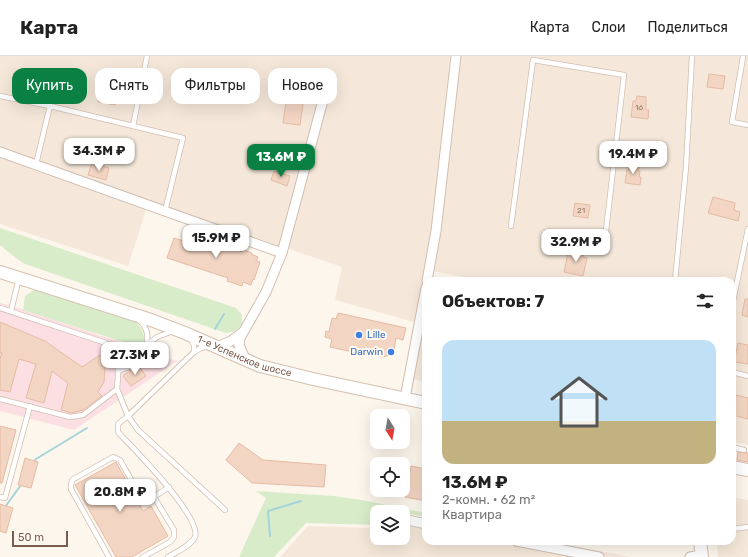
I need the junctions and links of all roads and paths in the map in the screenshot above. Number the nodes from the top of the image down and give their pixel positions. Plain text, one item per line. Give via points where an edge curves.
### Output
1 (147, 56) edge
2 (456, 56) edge
3 (692, 56) edge
4 (743, 57) edge
5 (0, 96) edge
6 (322, 104) dead end
7 (50, 106) junction
8 (748, 125) edge
9 (133, 126) junction
10 (0, 152) edge
11 (36, 164) junction
12 (165, 211) junction
13 (511, 226) dead end
14 (748, 229) edge
15 (604, 248) dead end
16 (282, 254) junction
17 (0, 272) edge
18 (428, 277) edge
19 (675, 277) edge
20 (19, 278) junction
21 (736, 287) edge
22 (0, 308) edge
23 (10, 311) junction
24 (132, 314) junction
25 (422, 326) edge
26 (182, 332) junction
27 (242, 332) junction
28 (147, 345) junction
29 (215, 346) junction
30 (194, 352) junction
31 (246, 361) junction
32 (118, 371) junction
33 (736, 373) edge
34 (748, 376) edge
35 (117, 389) junction
36 (0, 398) edge
37 (405, 398) junction
38 (422, 402) edge
39 (30, 406) junction
40 (128, 416) junction
41 (736, 448) edge
42 (744, 450) dead end
43 (736, 468) edge
44 (748, 470) edge
45 (169, 487) junction
46 (0, 497) edge
47 (154, 497) junction
48 (225, 510) dead end
49 (410, 521) edge
50 (422, 523) edge
51 (748, 527) edge
52 (736, 528) edge
53 (537, 545) edge
54 (699, 545) edge
55 (698, 556) edge
56 (109, 557) edge
57 (143, 557) edge
58 (168, 557) edge
59 (599, 557) edge

1 - 9 lane
2 - 18 street via 436,231
3 - 19 lane via 686,167
4 - 8 lane via 732,122
5 - 7 lane
6 - 16 street
7 - 9 lane
7 - 11 lane
9 - 12 lane via 183,138
10 - 11 street
11 - 12 street
12 - 16 street
13 - 15 lane via 533,60 624,75
14 - 21 lane
16 - 27 street via 266,292
17 - 20 main road, 1-е Успенское шоссе
20 - 23 lane
20 - 24 main road, 1-е Успенское шоссе
22 - 23 lane
23 - 32 lane via 106,343 114,352
24 - 26 main road, 1-е Успенское шоссе
24 - 28 lane via 148,332
25 - 37 street
26 - 28 lane via 168,332
26 - 29 main road, 1-е Успенское шоссе
26 - 30 lane via 192,340
27 - 29 street via 231,341
27 - 31 street via 239,345
28 - 32 lane via 136,363
29 - 30 lane via 200,348
29 - 31 main road, 1-е Успенское шоссе
30 - 40 lane
31 - 37 main road, 1-е Успенское шоссе via 278,372
32 - 35 lane
33 - 34 lane
35 - 39 lane via 83,415 70,417
35 - 40 lane
36 - 39 lane
37 - 38 main road, 1-е Успенское шоссе
39 - 46 lane via 5,498
40 - 45 lane via 118,424 118,432
40 - 48 lane via 138,430
41 - 42 lane
43 - 44 main road
45 - 47 lane
45 - 58 lane via 196,531 188,545
47 - 56 lane via 142,499 120,460 113,457 72,480 71,489
47 - 57 lane via 174,530 174,536 170,542
49 - 50 street
51 - 52 lane
53 - 59 street
54 - 55 main road

